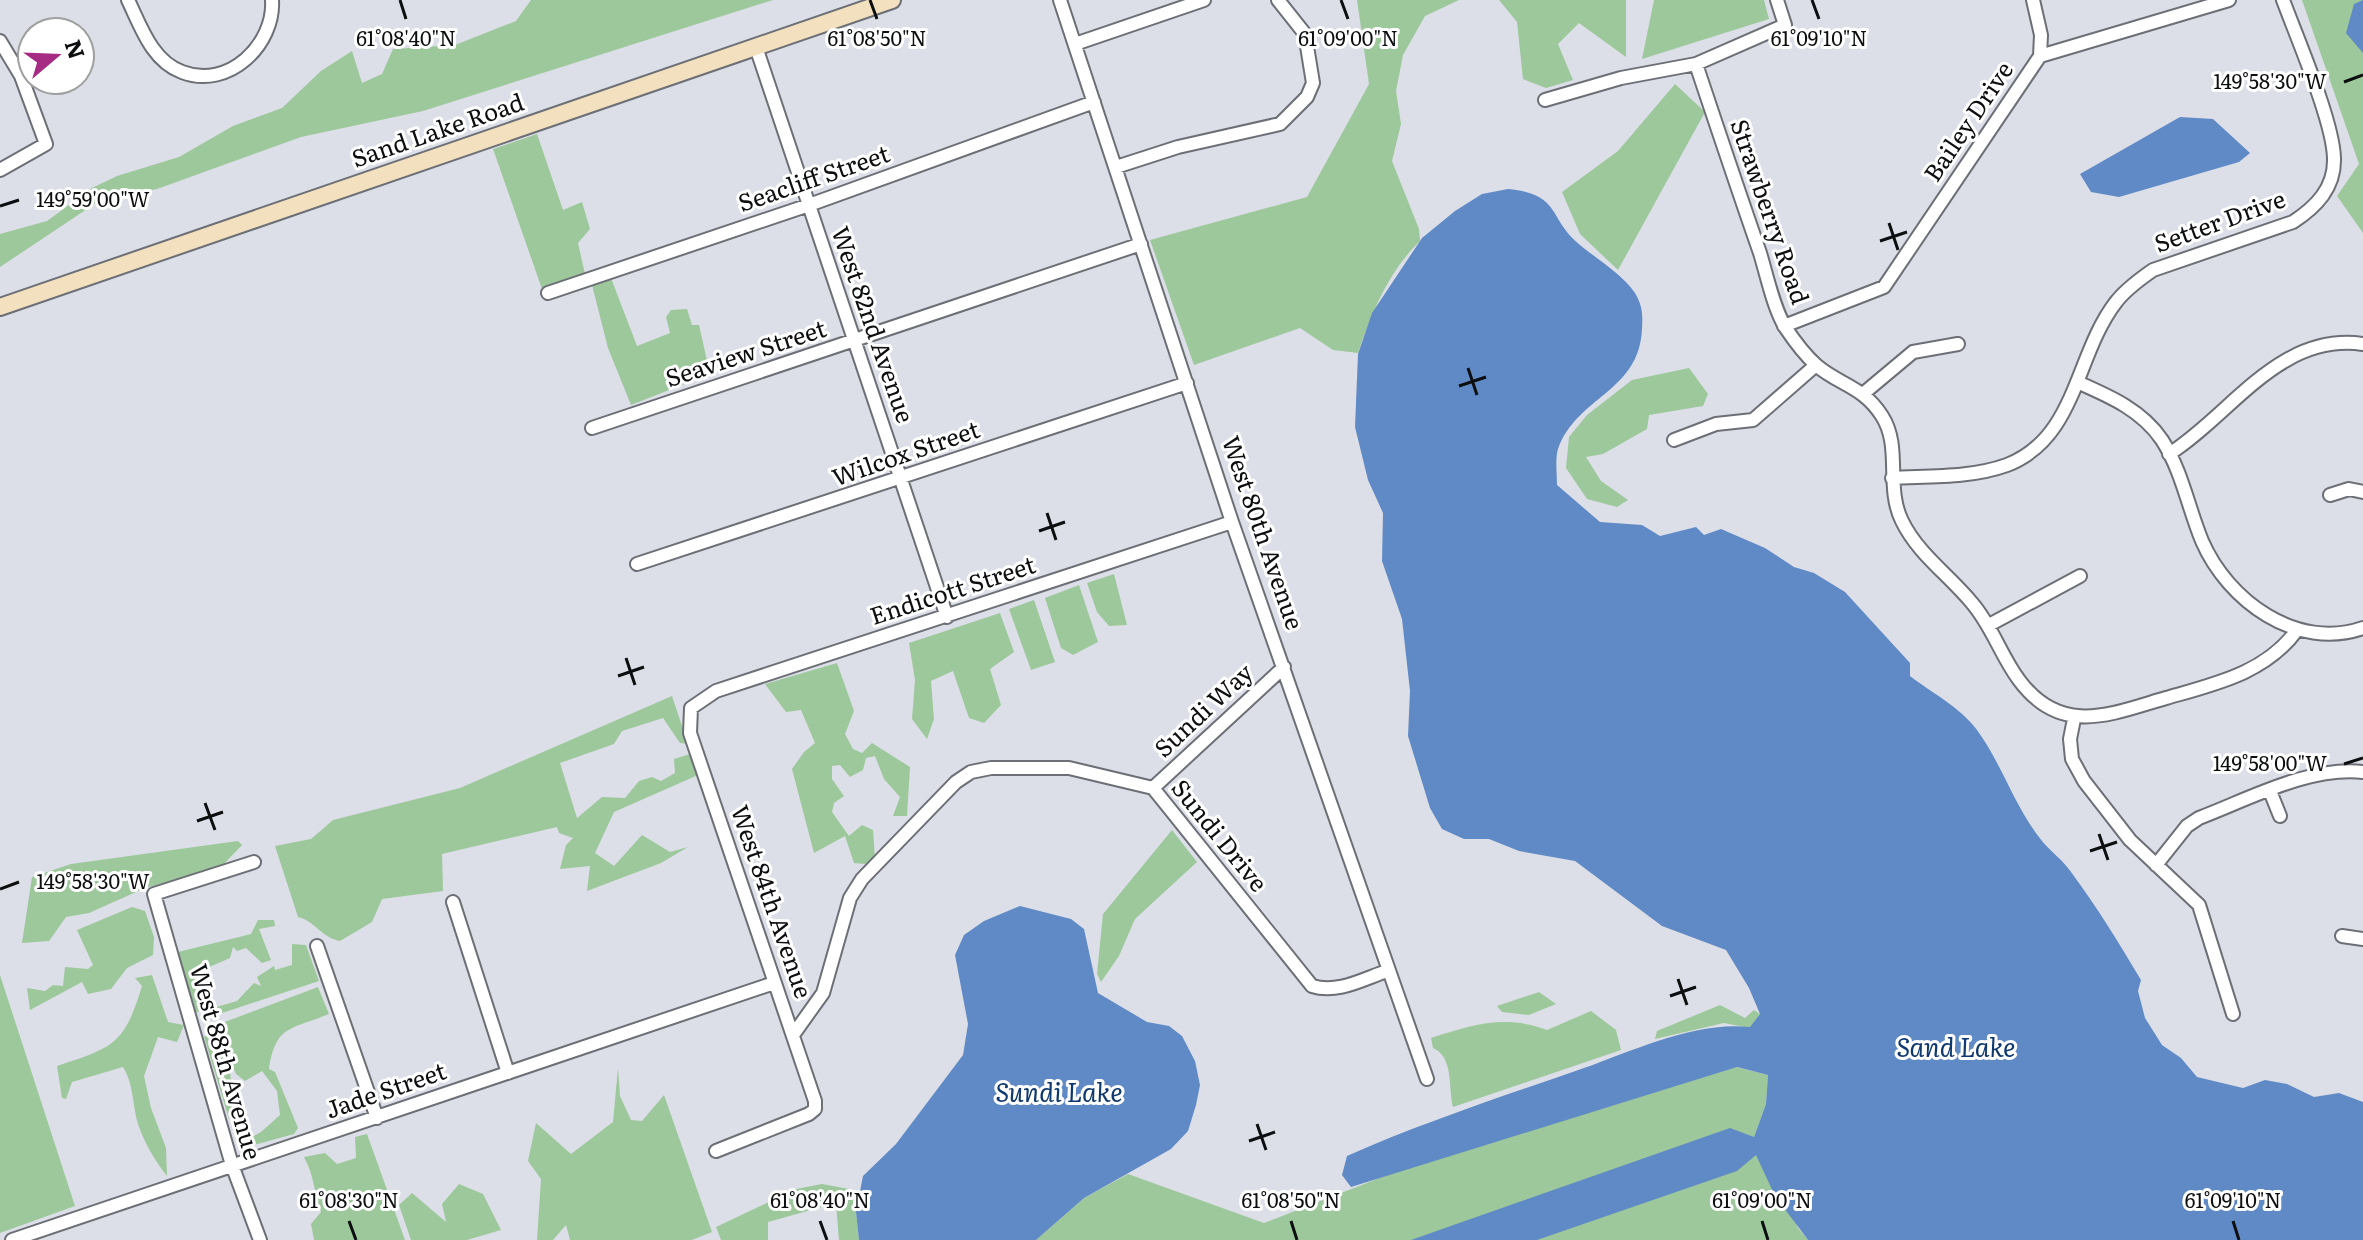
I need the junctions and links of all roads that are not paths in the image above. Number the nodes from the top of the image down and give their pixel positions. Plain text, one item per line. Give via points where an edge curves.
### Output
1 (128, 0) edge
2 (272, 0) edge
3 (892, 0) edge
4 (1060, 0) edge
5 (1204, 0) edge
6 (1278, 0) edge
7 (1777, 0) edge
8 (2033, 0) edge
9 (2229, 0) edge
10 (2283, 0) edge
11 (0, 41) edge
12 (1075, 44) junction
13 (756, 47) junction
14 (2040, 56) junction
15 (1696, 64) junction
16 (1545, 100) dead end
17 (1094, 102) junction
18 (1116, 167) junction
19 (0, 170) edge
20 (809, 205) junction
21 (1141, 244) junction
22 (548, 293) dead end
23 (0, 307) edge
24 (1784, 326) junction
25 (855, 341) junction
26 (1958, 344) dead end
27 (2363, 344) edge
28 (1816, 365) junction
29 (2077, 382) junction
30 (1187, 383) junction
31 (1864, 393) junction
32 (592, 428) dead end
33 (1674, 440) dead end
34 (2169, 454) junction
35 (901, 478) junction
36 (1892, 478) junction
37 (2363, 492) edge
38 (2330, 495) dead end
39 (1232, 522) junction
40 (637, 564) dead end
41 (2080, 576) dead end
42 (947, 617) junction
43 (1989, 625) junction
44 (2363, 628) edge
45 (2297, 630) junction
46 (1284, 667) junction
47 (691, 708) joint
48 (2074, 719) junction
49 (2363, 772) edge
50 (1153, 788) junction
51 (2270, 791) junction
52 (2280, 816) dead end
53 (254, 862) dead end
54 (2156, 865) junction
55 (453, 902) dead end
56 (2342, 936) dead end
57 (2363, 939) edge
58 (317, 946) dead end
59 (1387, 971) junction
60 (774, 983) junction
61 (2233, 1014) dead end
62 (793, 1035) junction
63 (508, 1073) junction
64 (1427, 1079) dead end
65 (377, 1118) junction
66 (716, 1151) dead end
67 (232, 1165) junction
68 (30, 1237) edge
69 (12, 1240) edge
70 (260, 1240) edge

1 - 2 street via 151,49 182,72 215,75 250,58 270,29
3 - 13 main road, Sand Lake Road
4 - 12 street, West 80th Avenue
5 - 12 street
6 - 18 street via 1305,34 1313,83 1307,97 1280,124
7 - 15 street via 1785,25
8 - 14 street
9 - 14 street, Bailey Drive
10 - 29 street, Setter Drive via 2329,131 2334,158 2325,193 2293,222 2153,270 2134,283 2105,318
11 - 19 street via 21,76 46,144
12 - 17 street, West 80th Avenue
13 - 20 street, West 82nd Avenue
13 - 23 main road, Sand Lake Road
14 - 24 street, Bailey Drive via 1884,287
15 - 16 street
15 - 24 street, Strawberry Road
17 - 18 street, West 80th Avenue
17 - 20 street, Seacliff Street
18 - 21 street, West 80th Avenue
20 - 22 street, Seacliff Street
20 - 25 street, West 82nd Avenue
21 - 25 street, Seaview Street
21 - 30 street, West 80th Avenue
24 - 28 street, Strawberry Road
25 - 32 street, Seaview Street
25 - 35 street, West 82nd Avenue
26 - 31 street via 1913,352
27 - 34 street via 2348,342 2286,358
28 - 31 street
28 - 33 street via 1753,420 1716,424
29 - 34 street via 2140,416
29 - 36 street, Setter Drive via 2051,432 2036,449 2007,465 1965,475
30 - 35 street, Wilcox Street
30 - 39 street, West 80th Avenue
31 - 36 street via 1883,418 1894,447
34 - 45 street via 2220,575 2272,620
35 - 40 street, Wilcox Street
35 - 42 street, West 82nd Avenue
36 - 43 street via 1901,519 1922,553
37 - 38 street via 2349,489
39 - 42 street, Endicott Street
39 - 46 street, West 80th Avenue
41 - 43 street
42 - 47 street, Endicott Street via 716,691
43 - 48 street via 2018,680 2061,715
44 - 45 street via 2347,633
45 - 48 street via 2283,650 2260,667 2107,715
46 - 50 street, Sundi Way
46 - 59 street, West 80th Avenue
47 - 60 street, West 84th Avenue via 690,733
48 - 54 street via 2072,759 2084,781
49 - 51 street via 2335,771
50 - 59 street, Sundi Drive via 1312,986 1339,988
50 - 62 street, Sundi Drive via 1069,768 991,768 956,782 862,879 850,898 823,993
51 - 52 street
51 - 54 street via 2187,826
53 - 67 street, West 88th Avenue via 154,894
54 - 61 street via 2199,905
55 - 63 street
56 - 57 street
58 - 65 street
59 - 64 street, West 80th Avenue
60 - 62 street, West 84th Avenue
60 - 63 street, Jade Street
62 - 66 street, West 84th Avenue via 815,1109
63 - 65 street, Jade Street
65 - 67 street, Jade Street
67 - 68 street, Jade Street
67 - 70 street, West 88th Avenue
68 - 69 street, Jade Street

